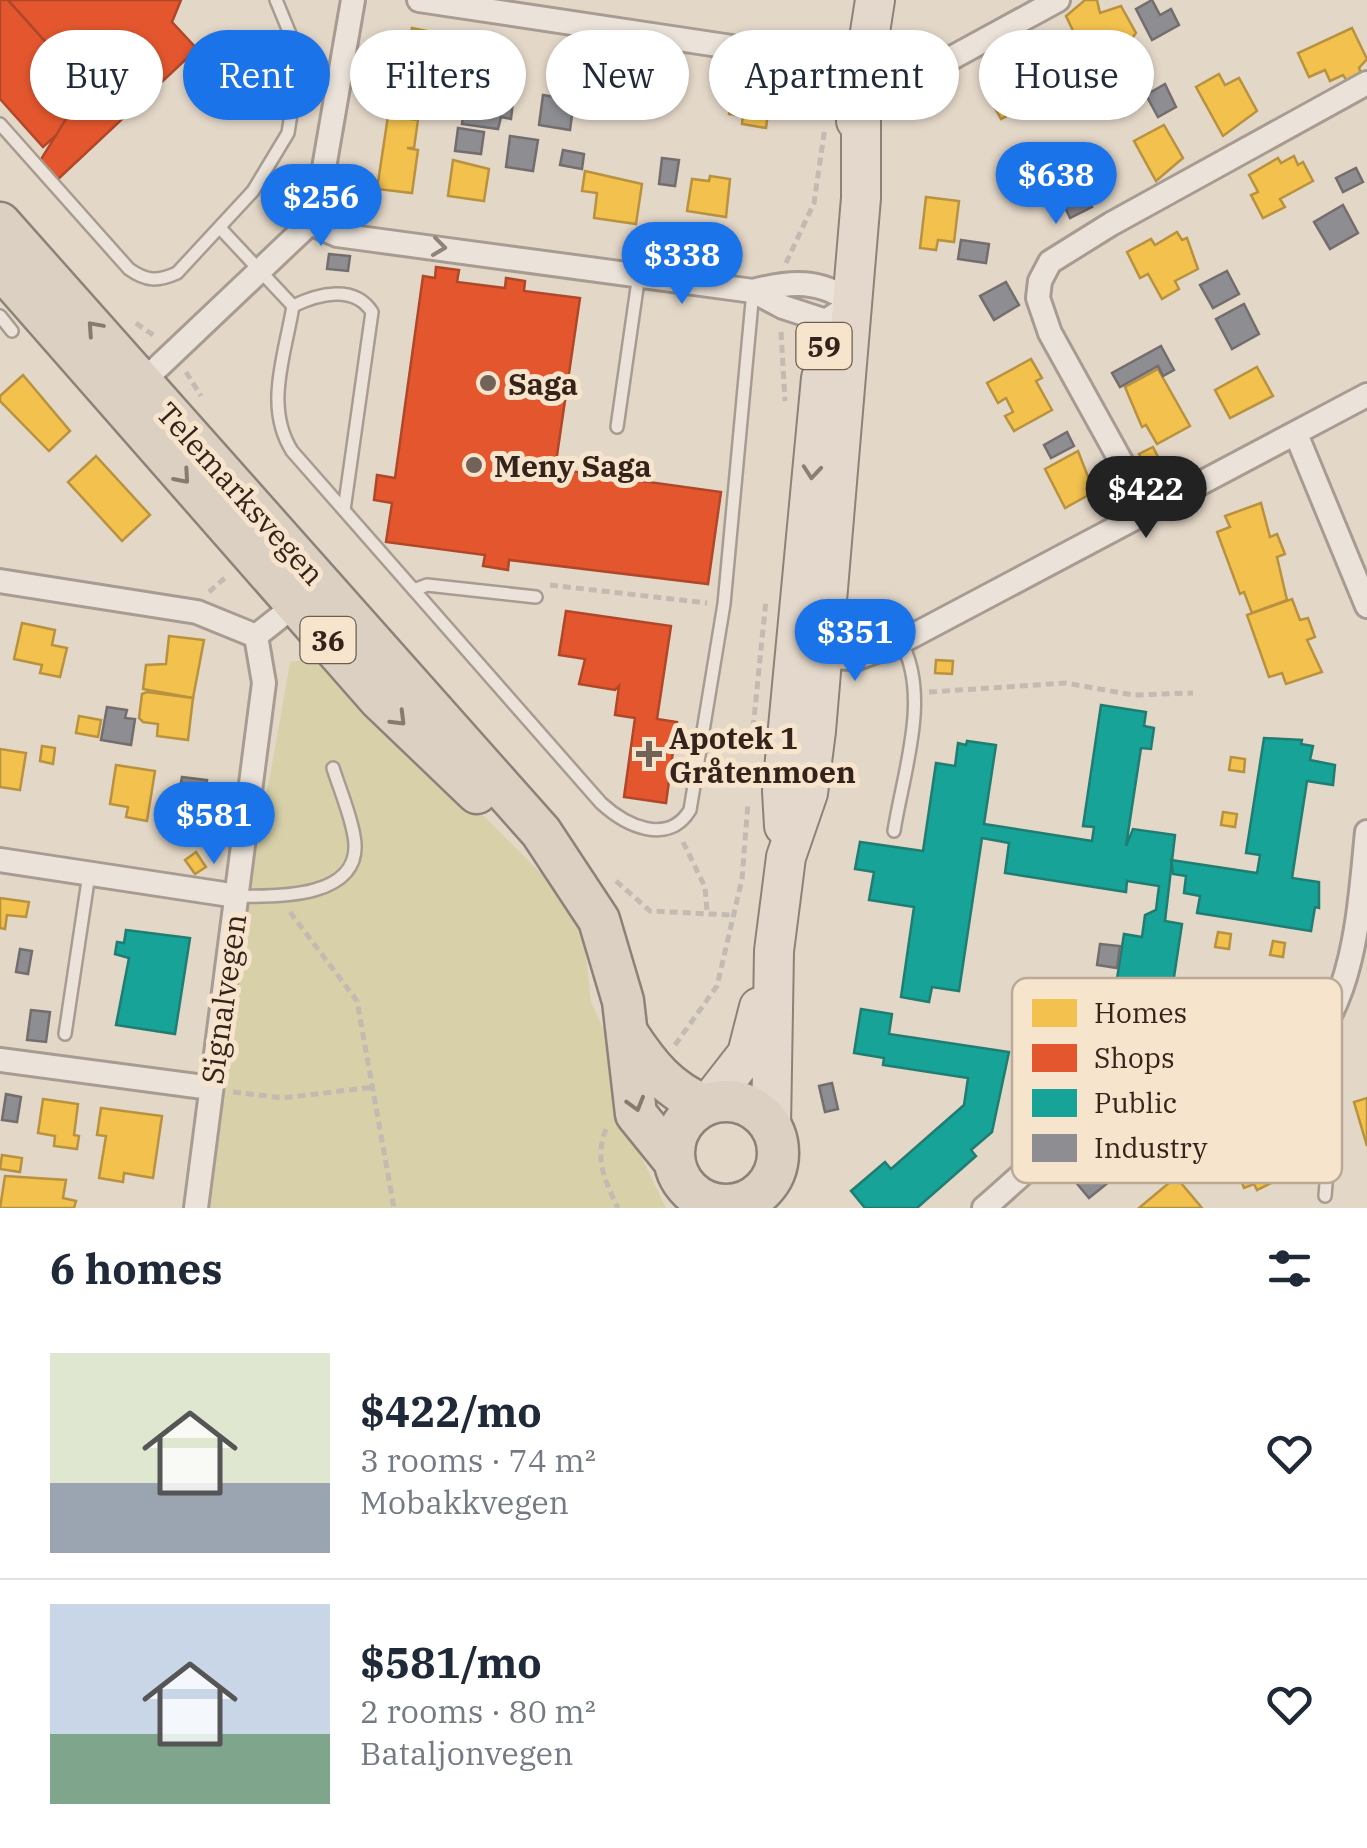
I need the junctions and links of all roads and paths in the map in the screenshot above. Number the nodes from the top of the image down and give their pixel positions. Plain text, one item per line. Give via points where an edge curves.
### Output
1 (276, 0) edge
2 (353, 0) edge
3 (419, 0) edge
4 (876, 0) edge
5 (1058, 0) edge
6 (868, 30) edge
7 (709, 43) edge
8 (959, 54) edge
9 (1367, 83) edge
10 (826, 120) edge
11 (855, 120) edge
12 (0, 124) edge
13 (0, 223) edge
14 (310, 223) junction
15 (220, 228) junction
16 (786, 263) dead end
17 (0, 267) edge
18 (258, 271) junction
19 (628, 273) junction
20 (752, 290) junction
21 (836, 303) junction
22 (293, 306) junction
23 (0, 316) edge
24 (12, 331) dead end
25 (130, 393) junction
26 (1367, 395) edge
27 (617, 428) dead end
28 (1296, 434) junction
29 (344, 510) junction
30 (1148, 510) junction
31 (231, 572) dead end
32 (0, 580) edge
33 (414, 590) junction
34 (309, 594) junction
35 (536, 597) joint
36 (854, 602) dead end
37 (724, 604) junction
38 (1367, 606) edge
39 (197, 612) junction
40 (938, 622) junction
41 (256, 636) junction
42 (901, 642) junction
43 (808, 658) junction
44 (916, 692) junction
45 (1193, 694) dead end
46 (332, 768) dead end
47 (674, 826) junction
48 (894, 831) dead end
49 (1367, 832) edge
50 (0, 860) edge
51 (89, 874) junction
52 (237, 896) junction
53 (278, 897) junction
54 (707, 912) dead end
55 (731, 914) dead end
56 (774, 951) junction
57 (1342, 986) edge
58 (65, 1034) dead end
59 (628, 1034) junction
60 (672, 1048) dead end
61 (0, 1060) edge
62 (374, 1087) junction
63 (211, 1088) junction
64 (706, 1105) junction
65 (613, 1117) dead end
66 (771, 1127) junction
67 (679, 1182) edge
68 (1015, 1183) edge
69 (1326, 1183) edge
70 (1325, 1196) dead end
71 (752, 1202) edge
72 (196, 1208) edge
73 (394, 1208) edge
74 (618, 1208) edge
75 (984, 1208) edge

1 - 15 lane via 300,58 288,133 254,191
2 - 14 street
3 - 7 street
4 - 6 main road, 59
5 - 8 street
9 - 30 street via 1111,224 1050,262 1040,281 1038,298 1050,333
10 - 16 path via 814,203
11 - 21 main road, 59 via 861,198
12 - 15 lane via 144,279 177,273
25 -> 13 highway, Telemarksvegen / 36
14 - 18 street
14 -> 19 street via 338,236
15 - 18 lane
17 - 25 highway, Telemarksvegen / 36
18 - 22 lane
18 - 25 street
19 - 20 street
19 - 27 lane
20 - 21 street via 783,307
20 - 21 street via 786,282
20 - 37 lane
21 - 43 main road, 59
22 - 29 lane via 275,411 278,430
22 - 29 lane via 320,293 350,296 372,312
23 - 24 lane
25 - 34 highway, Telemarksvegen / 36
26 - 28 street
28 - 30 street
28 - 38 street
29 - 33 lane
30 - 40 street
31 - 39 path
32 - 39 street
33 - 35 lane via 427,585
33 - 47 lane via 601,803 640,828
34 - 41 street
34 - 59 highway, Telemarksvegen / 36 via 541,832 600,920
35 - 37 path via 550,585
36 - 40 path via 872,620
37 - 47 lane via 690,810
39 - 41 street
40 - 42 street
41 - 52 street, Signalvegen via 264,683
42 - 43 street via 858,658
42 - 44 lane
43 - 56 main road, 59 via 782,791 786,857
44 - 45 path via 1066,683 1133,694
44 - 48 lane
46 - 53 lane via 356,840 353,858 332,882 308,894
47 - 54 path via 705,886
49 - 57 street
50 - 51 street
51 - 52 street
51 - 58 lane
52 - 53 lane
52 - 63 street, Signalvegen
53 - 62 path via 356,1000
55 - 60 path via 717,986
56 - 64 main road, 59 via 747,1054
56 - 66 main road, 59
59 - 64 highway, Telemarksvegen / 36 via 679,1094
59 -> 67 highway, Telemarksvegen / 36 via 636,1114
61 - 63 street
62 - 63 path via 283,1098
62 - 73 path
63 - 72 street, Signalvegen
64 - 66 highway, 36 via 746,1106
64 - 67 highway via 678,1132
65 - 74 path via 600,1152 601,1172
66 - 71 highway, 36 via 778,1156 768,1184
67 - 71 highway, 36 via 713,1204
68 - 75 street
69 - 70 lane

